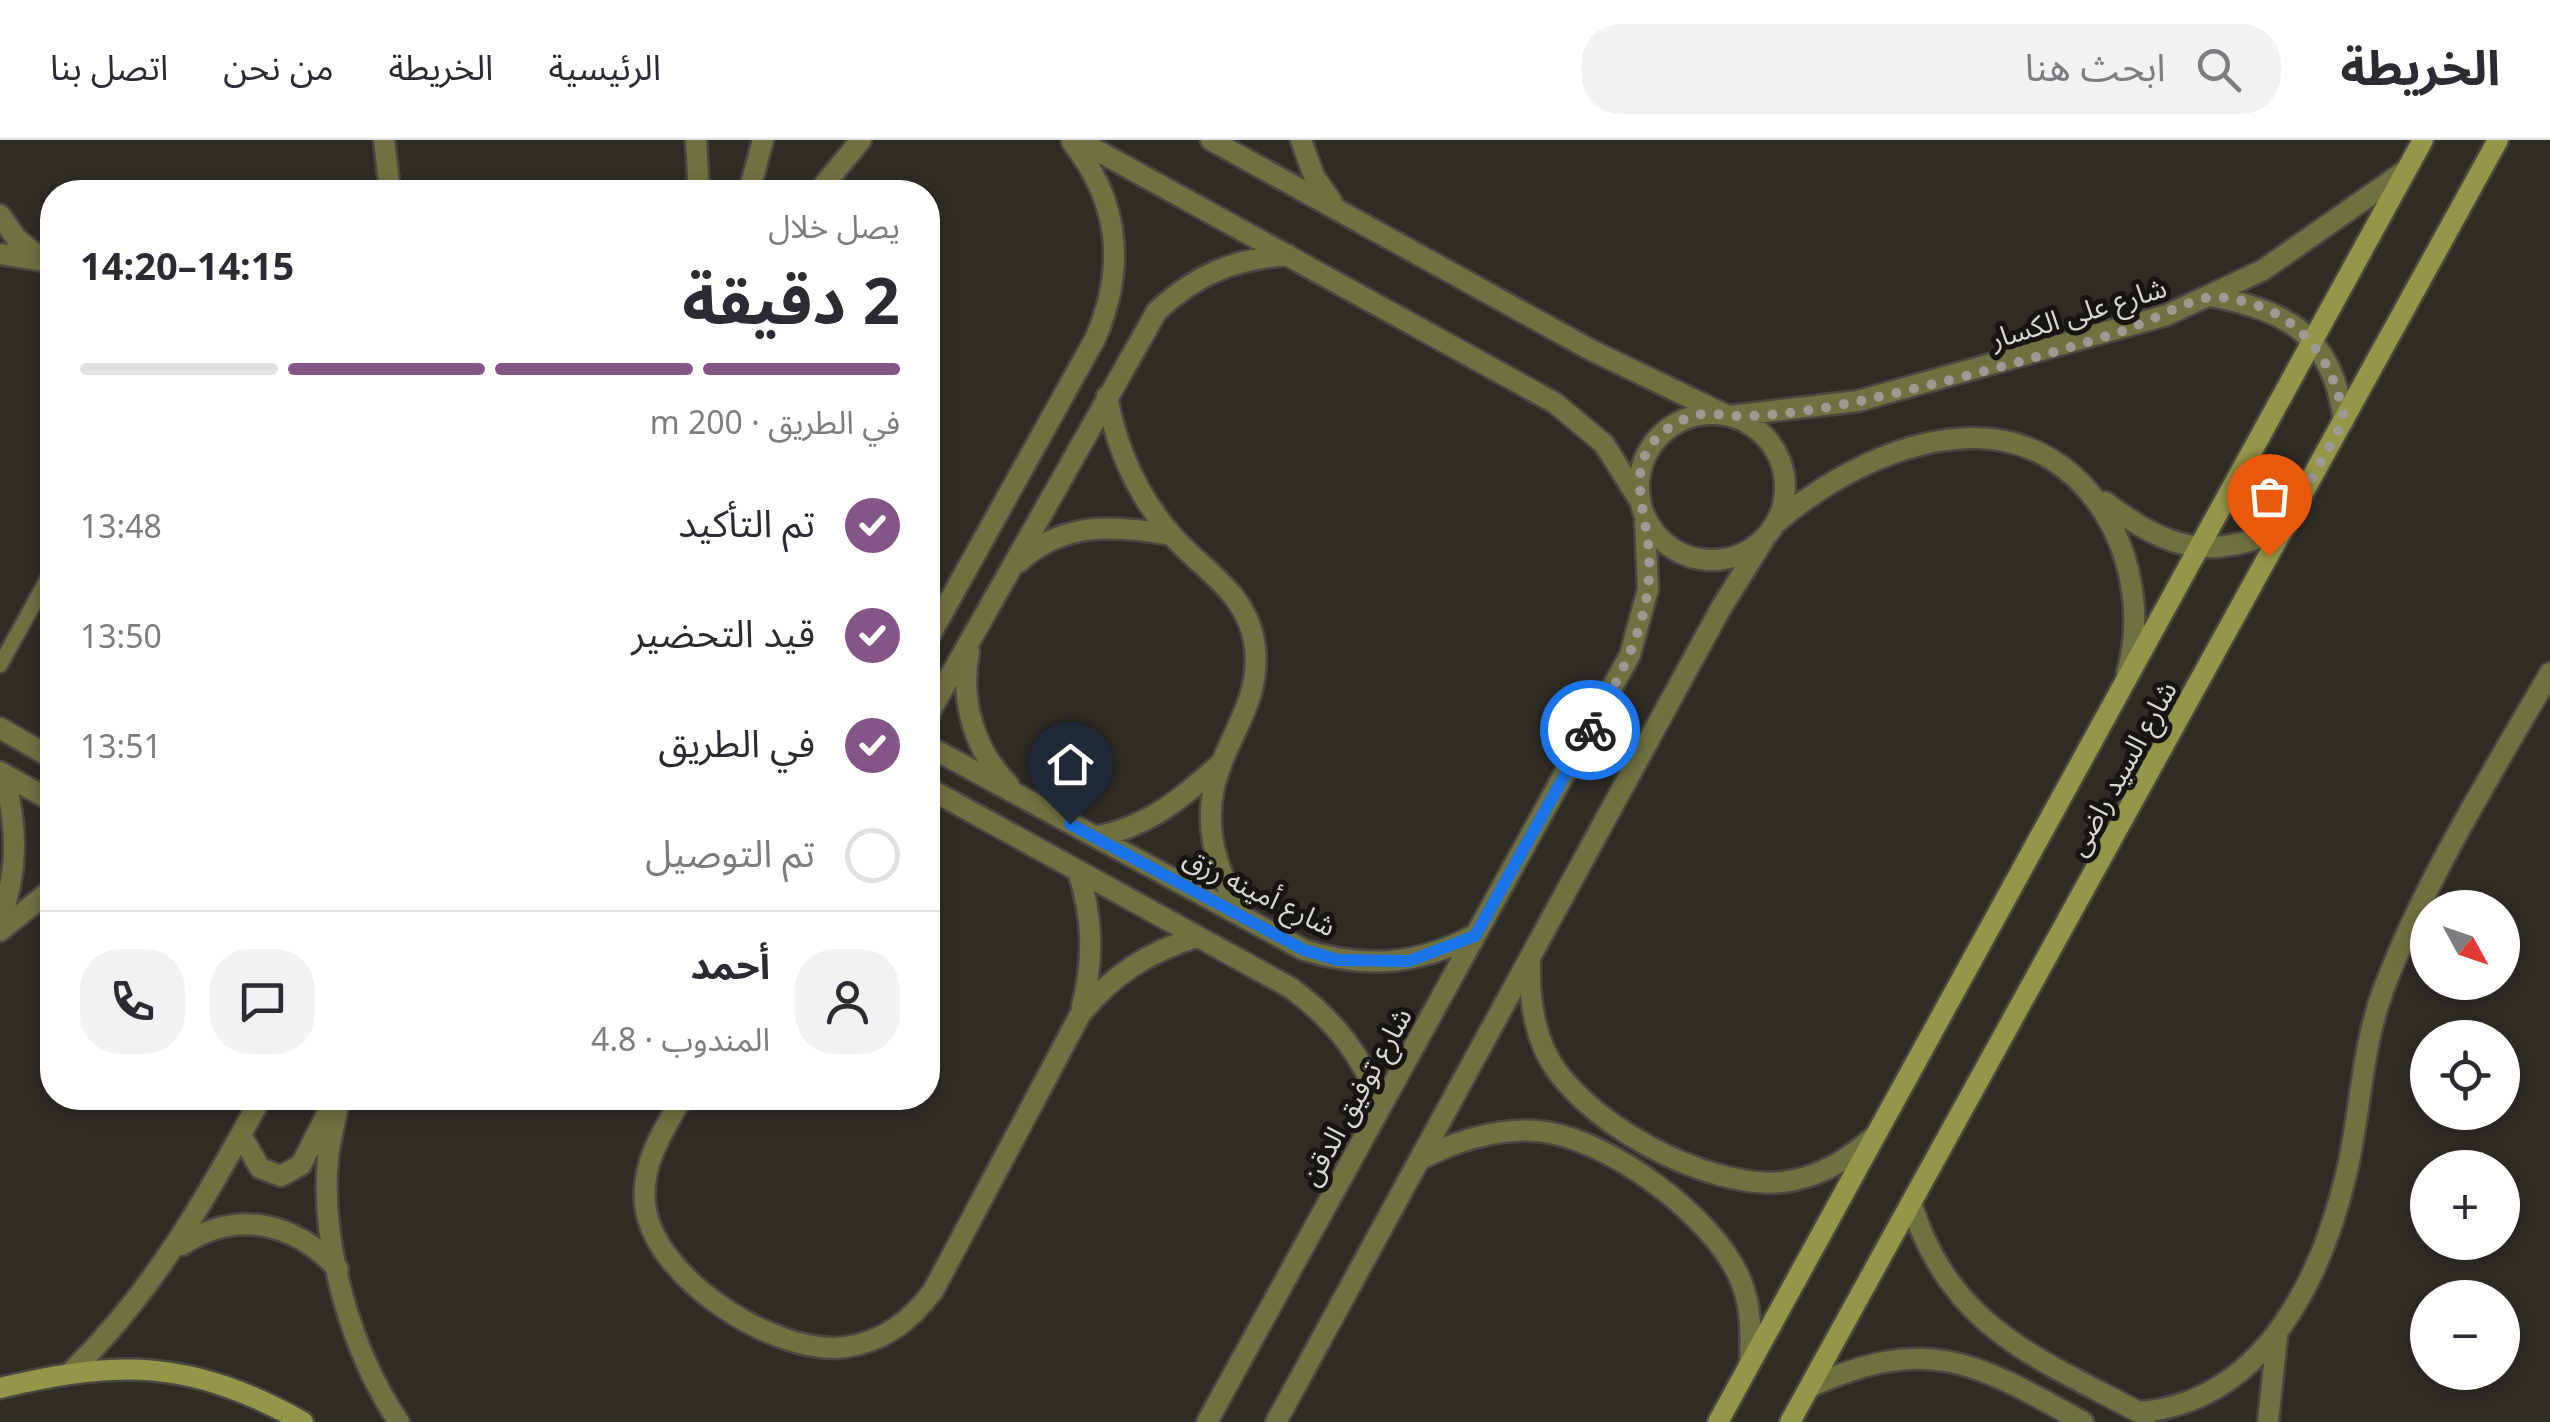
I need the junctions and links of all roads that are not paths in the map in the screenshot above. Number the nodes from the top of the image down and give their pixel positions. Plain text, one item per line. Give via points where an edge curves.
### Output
1 (384, 140) edge
2 (696, 140) edge
3 (763, 140) edge
4 (861, 140) edge
5 (1074, 140) edge
6 (1211, 140) edge
7 (1301, 140) edge
8 (2423, 140) edge
9 (2498, 140) edge
10 (2406, 170) junction
11 (392, 180) edge
12 (699, 180) edge
13 (752, 180) edge
14 (828, 180) edge
15 (1336, 208) junction
16 (0, 215) edge
17 (0, 254) edge
18 (1288, 255) junction
19 (40, 258) edge
20 (40, 263) edge
21 (2211, 296) junction
22 (2313, 341) junction
23 (1107, 396) junction
24 (1728, 415) junction
25 (2344, 420) junction
26 (2095, 495) junction
27 (1638, 498) junction
28 (1645, 520) junction
29 (1777, 522) junction
30 (2285, 527) junction
31 (1171, 535) junction
32 (1763, 541) junction
33 (2200, 548) junction
34 (1008, 572) junction
35 (40, 593) edge
36 (940, 612) edge
37 (972, 636) junction
38 (0, 665) edge
39 (2550, 673) edge
40 (2121, 691) junction
41 (940, 694) edge
42 (0, 728) edge
43 (40, 743) edge
44 (33, 747) junction
45 (40, 751) edge
46 (940, 753) edge
47 (1220, 764) junction
48 (2, 774) edge
49 (40, 795) edge
50 (940, 796) edge
51 (1020, 797) junction
52 (1095, 837) junction
53 (1078, 871) junction
54 (40, 899) edge
55 (1244, 918) junction
56 (0, 920) edge
57 (0, 931) edge
58 (1475, 936) junction
59 (1198, 937) junction
60 (1530, 956) junction
61 (1080, 1015) junction
62 (1381, 1106) junction
63 (255, 1110) edge
64 (330, 1110) edge
65 (335, 1110) edge
66 (675, 1110) edge
67 (1876, 1135) junction
68 (241, 1136) junction
69 (1418, 1161) junction
70 (1911, 1204) junction
71 (176, 1249) junction
72 (339, 1270) junction
73 (2277, 1335) junction
74 (1750, 1364) junction
75 (72, 1371) junction
76 (1810, 1387) junction
77 (0, 1388) edge
78 (1210, 1417) edge
79 (2148, 1417) edge
80 (304, 1422) edge
81 (399, 1422) edge
82 (1233, 1422) edge
83 (1276, 1422) edge
84 (1718, 1422) edge
85 (1790, 1422) edge
86 (2083, 1422) edge
87 (2268, 1422) edge

1 - 11 street
2 - 12 street
3 - 13 street
4 - 14 street
5 - 18 street
5 - 36 street via 1106,195 1115,231 1110,305
6 - 15 street
7 - 15 street
8 - 10 street, شارع السيد راضى
9 - 25 street, شارع السيد راضى
10 - 21 street, شارع على الكسار via 2312,239
10 - 22 street, شارع السيد راضى
15 - 24 street via 1591,350
16 - 19 street
17 - 20 street
18 - 23 street via 1216,268 1185,286 1157,311
18 - 27 street via 1555,403 1604,444
21 - 22 street via 2271,311
21 - 24 street, شارع على الكسار via 2122,331 1900,392
22 - 25 street via 2330,365
22 - 33 street, شارع السيد راضى
23 - 31 street via 1127,466
23 - 34 street
24 - 27 street via 1691,417 1660,434 1646,453
24 - 29 street via 1759,431 1779,457 1784,501
25 - 30 street, شارع السيد راضى
26 - 29 street via 2028,450 1959,439 1863,466
26 - 33 street via 2153,534
26 - 40 street via 2130,569 2136,610
27 - 28 street
28 - 32 street via 1658,539 1699,560 1744,554
28 - 58 street, شارع توفيق الدقن via 1648,589 1630,655
29 - 32 street
30 - 33 street via 2231,548
30 - 70 street, شارع السيد راضى
31 - 34 street via 1099,526 1065,533 1033,548
31 - 47 street via 1243,607 1254,644 1255,682
32 - 60 street
33 - 40 street, شارع السيد راضى
34 - 37 street
35 - 38 lane
37 - 41 street
37 - 51 street via 965,672 972,724 996,772
39 - 73 street via 2400,947 2368,1042 2339,1201
40 - 67 street, شارع السيد راضى
42 - 44 street
43 - 44 street
44 - 45 street
46 - 51 street, شارع أمينه رزق
47 - 52 street via 1167,810
47 - 55 street via 1213,856
48 - 49 street
48 - 56 street via 16,836
50 - 53 street
51 - 52 street, شارع أمينه رزق
52 - 55 street, شارع أمينه رزق
53 - 59 street
53 - 61 street via 1092,957
54 - 57 street
55 - 58 street, شارع أمينه رزق via 1304,950 1374,964 1409,961
58 - 62 street, شارع توفيق الدقن
59 - 61 street via 1132,965
59 - 62 street via 1322,1011 1368,1071
60 - 67 street via 1532,1006 1546,1054 1592,1106 1650,1146 1716,1175 1785,1182 1850,1158
60 - 69 street
61 - 66 street via 932,1290 916,1313 870,1342 814,1346 778,1334 710,1298 662,1254 645,1204 646,1178
62 - 78 street, شارع توفيق الدقن
63 - 68 street
64 - 68 street via 301,1164 281,1176 260,1168
65 - 72 street via 327,1202
67 - 74 street, شارع السيد راضى
68 - 71 street
69 - 74 street via 1480,1136 1540,1132 1629,1170 1701,1220 1726,1248 1743,1284
69 - 83 street
70 - 76 street, شارع السيد راضى
70 - 79 street via 1938,1269 1984,1323
71 - 72 street via 201,1232 262,1224 292,1232
71 - 75 street via 128,1314
72 - 81 street via 372,1371
73 - 79 street via 2217,1392
73 - 87 street
74 - 84 street, شارع السيد راضى
75 - 77 street
75 - 80 street via 164,1370 208,1380
76 - 85 street, شارع السيد راضى
76 - 86 street via 1886,1359 1926,1357 2002,1378
78 - 82 street

